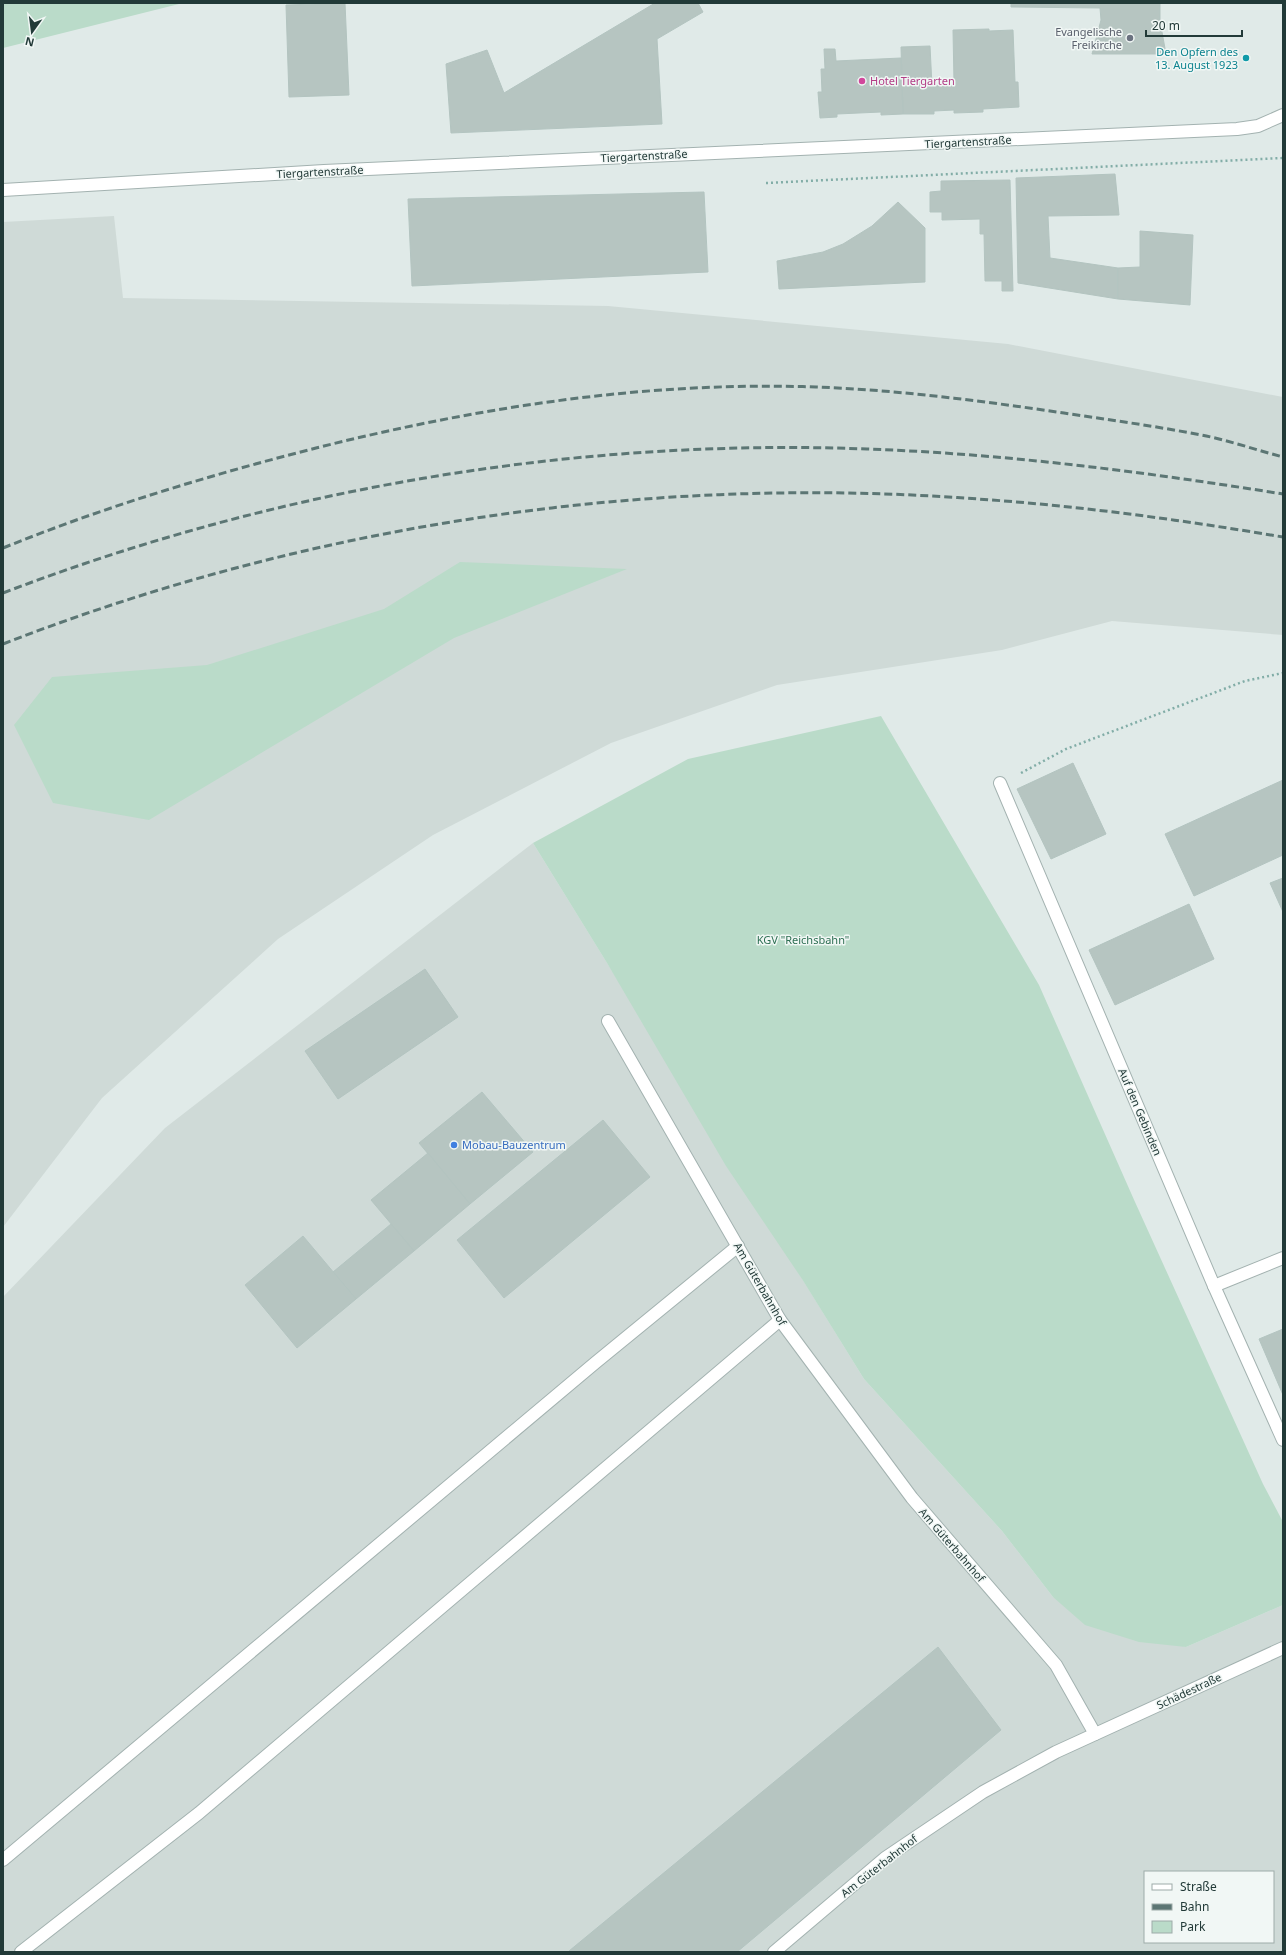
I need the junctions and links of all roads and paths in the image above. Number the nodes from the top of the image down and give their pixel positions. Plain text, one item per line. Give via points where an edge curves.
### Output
1 (1283, 115) edge
2 (1283, 158) edge
3 (766, 183) dead end
4 (3, 190) edge
5 (1283, 673) edge
6 (1000, 783) joint
7 (608, 1021) dead end
8 (738, 1246) junction
9 (1283, 1258) edge
10 (1214, 1286) junction
11 (780, 1320) junction
12 (1283, 1440) edge
13 (1283, 1648) edge
14 (1095, 1734) junction
15 (3, 1860) edge
16 (21, 1952) edge
17 (774, 1952) edge

1 - 4 street, Tiergartenstraße via 1258,126 1237,129 324,171
2 - 3 path
5 - 6 path via 1245,681 1066,749
6 - 10 street, Auf den Gebinden
7 - 8 street, Am Güterbahnhof
8 - 11 street, Am Güterbahnhof
8 - 15 street
9 - 10 street
10 - 12 street, Auf den Gebinden
11 - 14 street, Am Güterbahnhof via 912,1498 1056,1665
11 - 16 street via 199,1813
13 - 14 street, Schädestraße
14 - 17 street, Am Güterbahnhof via 1018,1772 948,1814 885,1858

